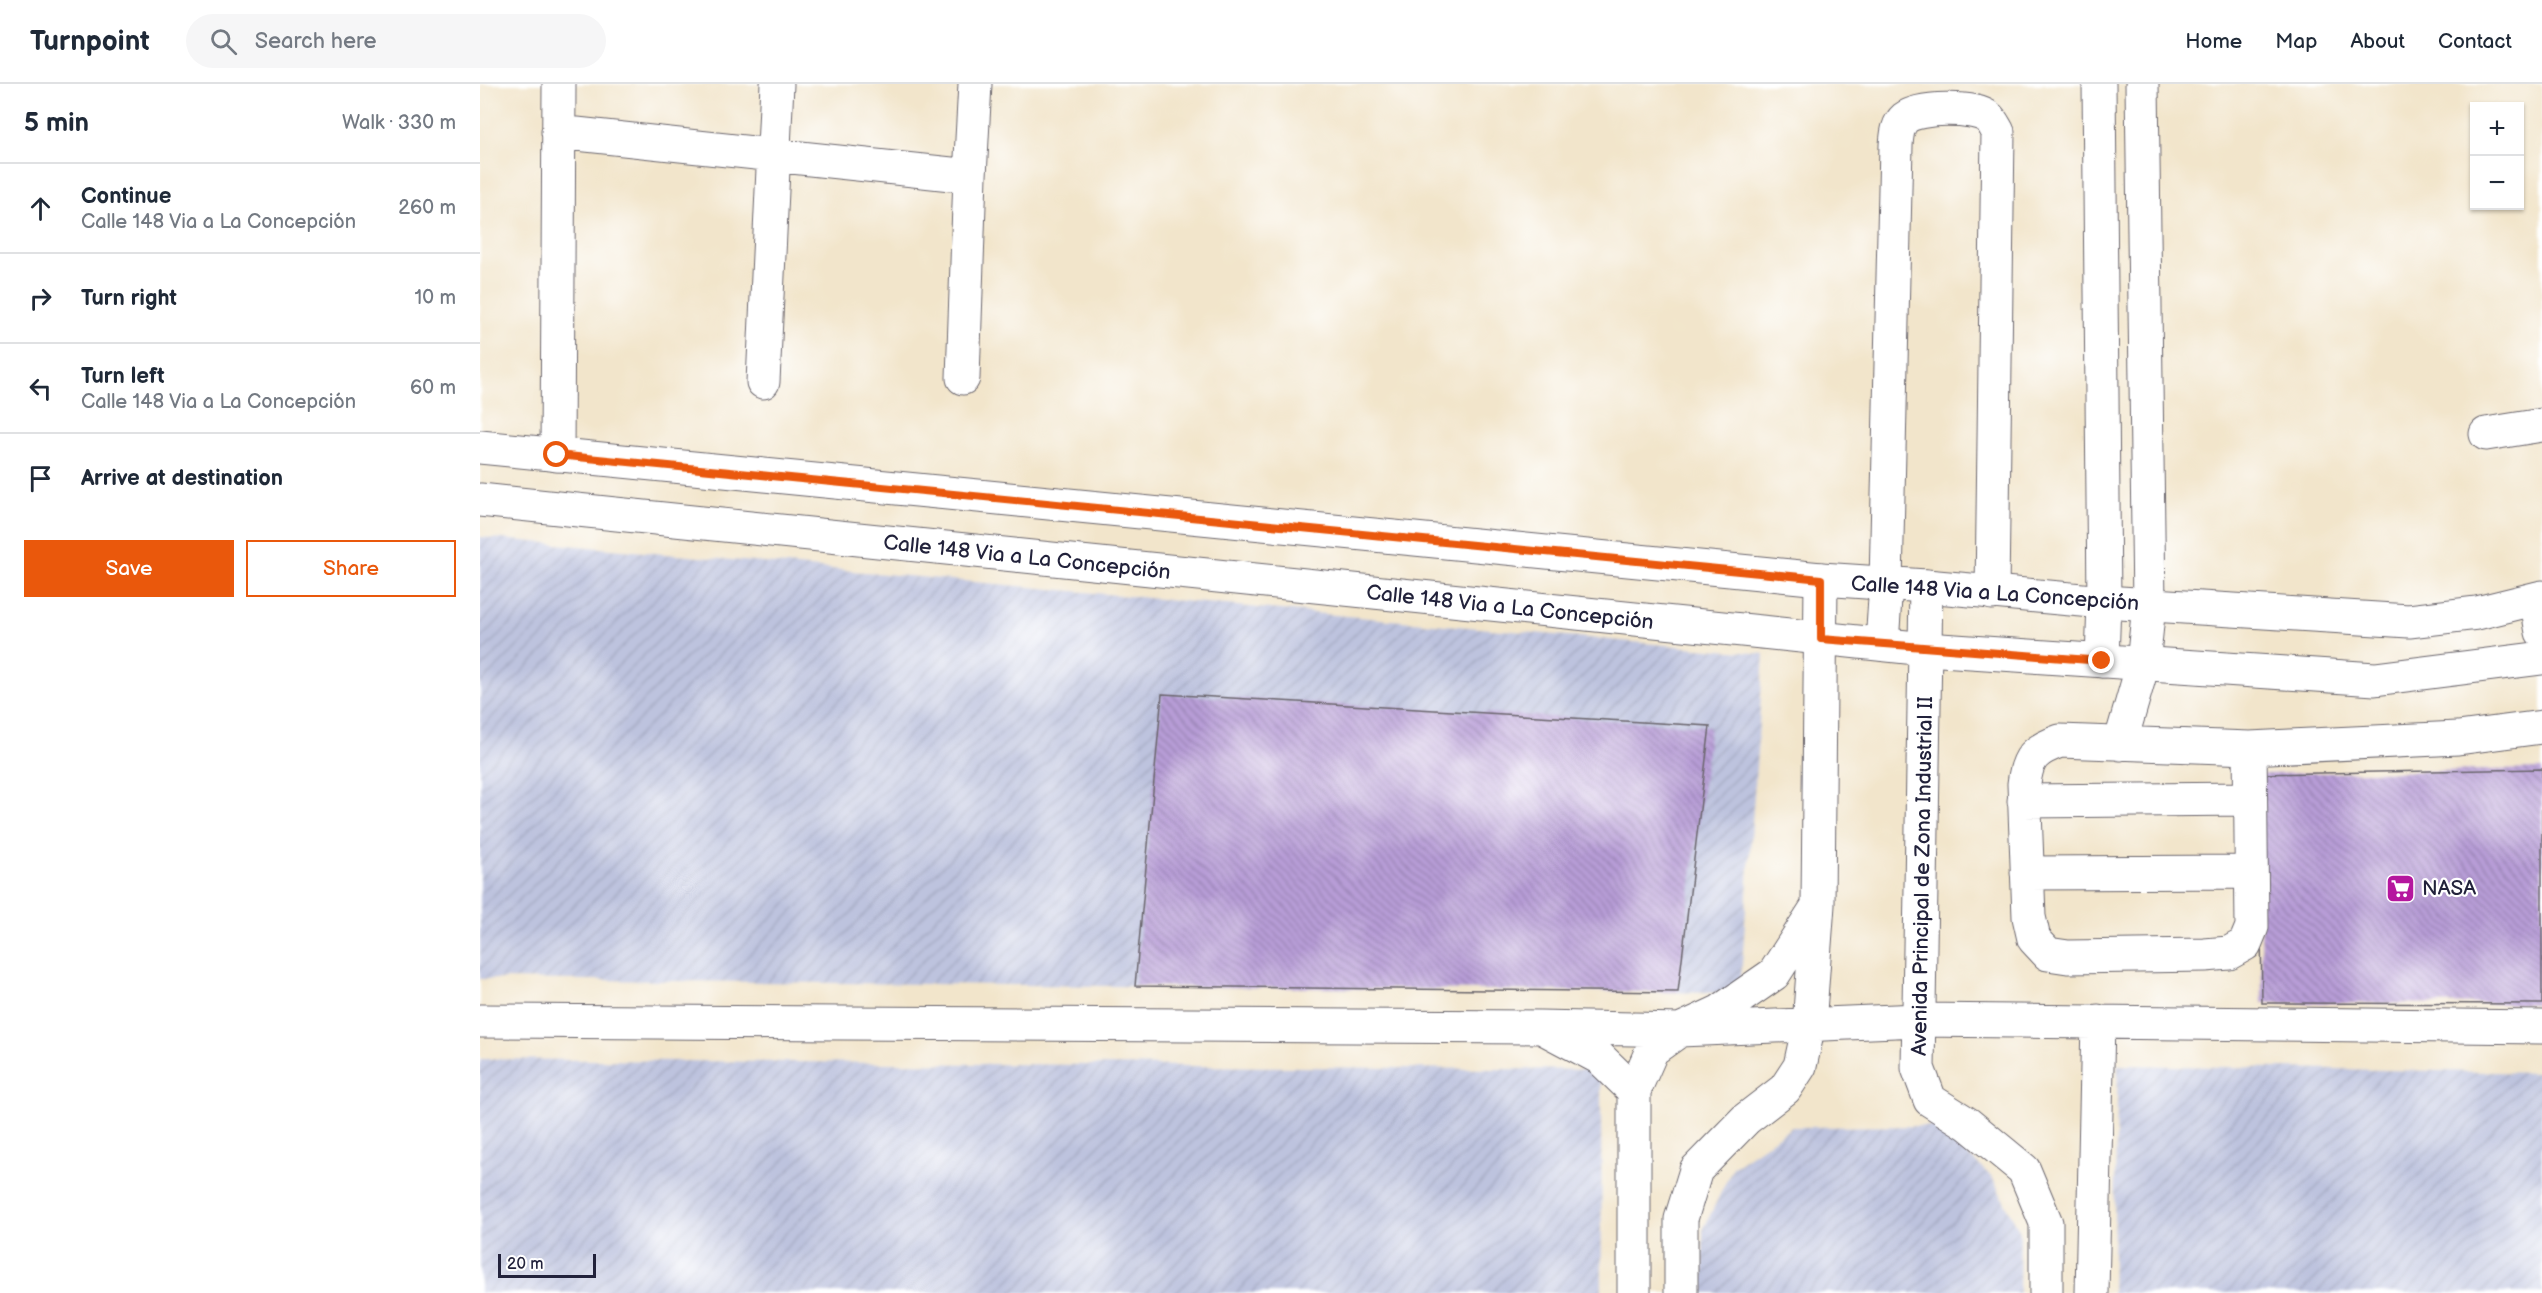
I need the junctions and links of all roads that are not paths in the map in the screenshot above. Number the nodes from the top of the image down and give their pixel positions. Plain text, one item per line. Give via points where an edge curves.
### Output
1 (559, 84) edge
2 (777, 84) edge
3 (975, 84) edge
4 (2099, 84) edge
5 (2142, 84) edge
6 (558, 132) junction
7 (773, 155) junction
8 (970, 176) junction
9 (963, 378) dead end
10 (763, 382) dead end
11 (2542, 425) edge
12 (2486, 434) dead end
13 (480, 447) edge
14 (557, 455) junction
15 (480, 500) edge
16 (1821, 579) junction
17 (1886, 583) junction
18 (1926, 586) junction
19 (1992, 593) junction
20 (2539, 598) edge
21 (2104, 602) junction
22 (2149, 605) junction
23 (2542, 632) edge
24 (1821, 639) junction
25 (1882, 644) junction
26 (1926, 649) junction
27 (2542, 658) edge
28 (2102, 661) junction
29 (2142, 664) junction
30 (2542, 727) edge
31 (2120, 744) junction
32 (2250, 748) junction
33 (2250, 799) junction
34 (2024, 801) junction
35 (2251, 872) junction
36 (2027, 873) junction
37 (1818, 905) junction
38 (1918, 1020) junction
39 (480, 1021) edge
40 (2098, 1021) junction
41 (1809, 1025) junction
42 (1540, 1027) junction
43 (2542, 1027) edge
44 (1680, 1030) junction
45 (1634, 1091) junction
46 (1635, 1293) edge
47 (1681, 1293) edge
48 (2046, 1293) edge
49 (2092, 1293) edge

1 - 6 street
2 - 7 street
3 - 8 street
4 - 21 street
5 - 22 street
6 - 7 street
6 - 14 street
7 - 8 street
7 - 10 street
8 - 9 street
11 - 12 street
13 - 14 street, Calle 148 Via a La Concepción
14 - 16 street, Calle 148 Via a La Concepción
15 - 24 street, Calle 148 Via a La Concepción
16 - 17 street, Calle 148 Via a La Concepción
16 - 24 street
17 - 18 street, Calle 148 Via a La Concepción
17 - 19 street via 1898,130 1904,119 1917,112 1964,109 1990,118 1998,132
17 - 25 street
18 - 19 street, Calle 148 Via a La Concepción
18 - 26 street, Avenida Principal de Zona Industrial II
19 - 21 street, Calle 148 Via a La Concepción
20 - 22 street, Calle 148 Via a La Concepción via 2477,613 2409,621
20 - 23 street
21 - 22 street, Calle 148 Via a La Concepción
21 - 28 street
22 - 29 street
24 - 25 street, Calle 148 Via a La Concepción
24 - 37 street
25 - 26 street, Calle 148 Via a La Concepción
26 - 28 street, Calle 148 Via a La Concepción
26 - 38 street, Avenida Principal de Zona Industrial II
27 - 29 street, Calle 148 Via a La Concepción via 2375,679
28 - 29 street, Calle 148 Via a La Concepción
29 - 31 street
30 - 32 street via 2458,738
31 - 32 street
31 - 34 street via 2060,741 2041,748 2026,766
32 - 33 street
33 - 34 street
33 - 35 street
34 - 36 street
35 - 36 street
35 - 36 street via 2252,927 2245,944 2229,952 2068,957 2048,954 2034,939
37 - 41 street
37 - 44 street via 1774,974 1719,1012
38 - 40 street
38 - 41 street
38 - 48 street, Avenida Principal de Zona Industrial II via 1918,1068 1930,1100 1968,1124 2024,1170 2046,1222
39 - 42 street
40 - 43 street
40 - 49 street
41 - 44 street
41 - 47 street via 1800,1066 1785,1089 1746,1119 1696,1170 1681,1219
42 - 44 street
42 - 45 street via 1600,1058
44 - 45 street via 1652,1050
45 - 46 street

